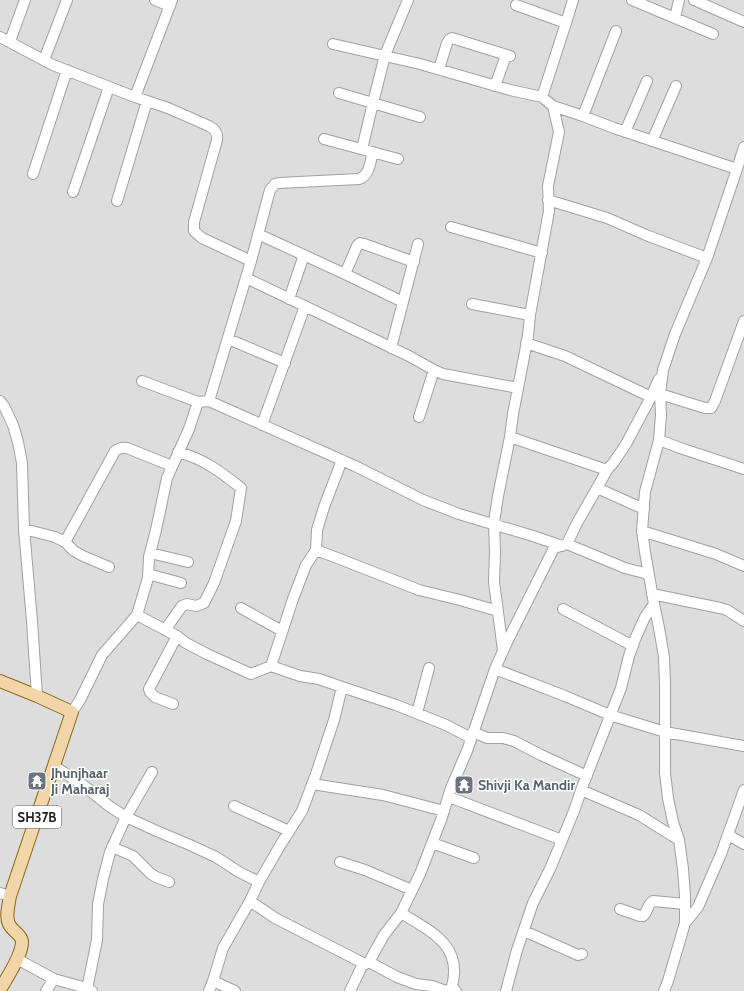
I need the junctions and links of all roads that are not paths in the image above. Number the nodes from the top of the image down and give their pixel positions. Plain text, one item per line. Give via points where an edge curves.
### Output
1 (24, 0) edge
2 (67, 0) edge
3 (155, 0) edge
4 (408, 0) edge
5 (573, 0) edge
6 (632, 0) edge
7 (679, 0) edge
8 (694, 0) edge
9 (171, 3) edge
10 (516, 5) dead end
11 (675, 18) junction
12 (744, 22) edge
13 (566, 23) junction
14 (616, 31) dead end
15 (712, 34) dead end
16 (0, 37) edge
17 (10, 41) junction
18 (333, 44) dead end
19 (385, 55) junction
20 (44, 60) junction
21 (439, 69) junction
22 (67, 70) junction
23 (647, 80) dead end
24 (496, 86) junction
25 (676, 86) dead end
26 (109, 87) junction
27 (339, 93) dead end
28 (135, 97) junction
29 (542, 97) junction
30 (147, 101) junction
31 (373, 103) junction
32 (554, 106) junction
33 (583, 116) junction
34 (420, 117) dead end
35 (625, 132) junction
36 (324, 139) dead end
37 (652, 141) junction
38 (744, 147) edge
39 (362, 149) junction
40 (372, 152) junction
41 (398, 159) dead end
42 (737, 170) junction
43 (34, 174) dead end
44 (73, 192) dead end
45 (117, 200) dead end
46 (548, 200) junction
47 (452, 227) dead end
48 (258, 234) junction
49 (418, 244) dead end
50 (542, 253) junction
51 (304, 255) junction
52 (706, 258) junction
53 (251, 261) junction
54 (414, 262) junction
55 (345, 274) junction
56 (246, 278) junction
57 (289, 299) junction
58 (403, 302) junction
59 (472, 304) dead end
60 (305, 306) junction
61 (530, 315) junction
62 (744, 321) edge
63 (228, 339) junction
64 (526, 343) junction
65 (391, 348) junction
66 (285, 363) junction
67 (434, 370) junction
68 (142, 381) dead end
69 (518, 388) junction
70 (655, 395) junction
71 (0, 401) edge
72 (209, 401) junction
73 (198, 402) junction
74 (419, 417) dead end
75 (262, 425) junction
76 (510, 438) junction
77 (659, 440) junction
78 (178, 452) junction
79 (342, 460) junction
80 (172, 466) junction
81 (744, 469) edge
82 (607, 470) junction
83 (597, 488) junction
84 (644, 510) junction
85 (495, 525) junction
86 (24, 529) junction
87 (642, 531) junction
88 (65, 542) junction
89 (564, 545) junction
90 (316, 550) junction
91 (150, 553) junction
92 (188, 562) dead end
93 (109, 566) dead end
94 (744, 566) edge
95 (148, 574) junction
96 (648, 574) junction
97 (181, 583) dead end
98 (653, 599) junction
99 (241, 608) dead end
100 (563, 609) dead end
101 (498, 611) junction
102 (136, 615) junction
103 (744, 621) edge
104 (165, 630) junction
105 (282, 631) junction
106 (177, 636) junction
107 (633, 646) junction
108 (503, 650) junction
109 (271, 666) junction
110 (429, 668) dead end
111 (496, 669) junction
112 (0, 681) edge
113 (342, 687) junction
114 (36, 696) junction
115 (173, 704) dead end
116 (72, 712) junction
117 (417, 713) junction
118 (610, 715) junction
119 (665, 732) junction
120 (472, 735) junction
121 (744, 746) edge
122 (54, 766) junction
123 (152, 772) dead end
124 (587, 776) junction
125 (312, 784) junction
126 (581, 790) junction
127 (744, 790) edge
128 (449, 797) junction
129 (234, 806) dead end
130 (444, 811) junction
131 (126, 817) junction
132 (289, 831) junction
133 (728, 835) junction
134 (562, 840) junction
135 (679, 840) junction
136 (432, 843) junction
137 (744, 844) edge
138 (112, 847) junction
139 (474, 858) dead end
140 (340, 862) dead end
141 (169, 882) dead end
142 (259, 882) junction
143 (412, 890) junction
144 (5, 894) edge
145 (250, 901) junction
146 (685, 904) junction
147 (620, 909) dead end
148 (401, 914) junction
149 (685, 923) junction
150 (524, 931) junction
151 (582, 954) dead end
152 (17, 959) junction
153 (367, 963) junction
154 (54, 979) junction
155 (213, 981) junction
156 (0, 990) edge
157 (90, 990) edge
158 (46, 991) edge
159 (209, 991) edge
160 (235, 991) edge
161 (350, 991) edge
162 (451, 991) edge
163 (456, 991) edge
164 (506, 991) edge
165 (664, 991) edge

1 - 17 street
2 - 20 street
3 - 9 street
4 - 19 street
5 - 13 street
6 - 11 street
7 - 11 street
8 - 12 street
9 - 28 street
10 - 13 street
11 - 15 street
13 - 29 street
14 - 33 street
16 - 17 street
17 - 20 street
18 - 19 street
19 - 21 street
19 - 31 street
20 - 22 street
21 - 24 street
21 - 24 street via 447,43 452,38 507,58
22 - 26 street
22 - 43 street
23 - 35 street
24 - 29 street
25 - 37 street
26 - 28 street
26 - 44 street
27 - 31 street
28 - 30 street
29 - 32 street
30 - 45 street
30 - 53 street via 214,129 217,140 194,222 194,232
31 - 34 street
31 - 39 street
32 - 33 street
32 - 46 street via 559,132 548,186
33 - 35 street
35 - 37 street
36 - 39 street
37 - 42 street
38 - 42 street
39 - 40 street
40 - 41 street
40 - 48 street via 367,174 363,178 275,184 270,190
42 - 52 street
46 - 50 street via 549,211
46 - 52 street via 607,218
47 - 50 street
48 - 51 street
48 - 53 street
49 - 54 street
50 - 61 street
51 - 55 street
51 - 57 street
52 - 70 street via 675,334
53 - 56 street
54 - 55 street via 360,243
54 - 58 street
55 - 58 street
56 - 57 street
56 - 63 street
57 - 60 street
58 - 65 street
59 - 61 street
60 - 65 street
60 - 66 street
61 - 64 street
62 - 70 street via 711,408
63 - 66 street
63 - 72 street
64 - 69 street
64 - 70 street via 565,356
65 - 67 street
66 - 75 street
67 - 69 street via 443,374
67 - 74 street
68 - 73 street
69 - 76 street
70 - 77 street via 661,415
70 - 82 street
71 - 86 street via 13,425 21,456
72 - 73 street
72 - 75 street
73 - 78 street
75 - 79 street
76 - 82 street
76 - 85 street
77 - 81 street
77 - 84 street via 645,492
78 - 80 street
78 - 104 street via 218,469 241,488 236,521 214,583 204,603 182,606
79 - 85 street via 422,500
79 - 90 street via 317,530
80 - 88 street via 127,448 115,451
80 - 91 street
82 - 83 street
83 - 84 street
83 - 89 street
84 - 87 street
85 - 89 street
85 - 101 street via 494,582
86 - 88 street
86 - 114 street
87 - 94 street via 703,549
87 - 96 street
88 - 93 street via 83,556
89 - 96 street
89 - 108 street via 554,548
90 - 101 street via 419,590
90 - 105 street via 306,566
91 - 92 street
91 - 95 street
95 - 97 street
95 - 102 street
96 - 98 street
98 - 103 street via 720,608
98 - 107 street
98 - 119 street via 664,657
99 - 105 street
100 - 107 street
101 - 108 street
102 - 104 street
102 - 116 street via 102,655
104 - 106 street
105 - 109 street
106 - 109 street via 207,654 251,674
106 - 115 street via 149,689 152,694
107 - 118 street via 622,688
108 - 111 street
109 - 113 street
110 - 117 street
111 - 118 street
111 - 120 street
112 - 114 main road
113 - 117 street
113 - 125 street via 334,720
114 - 116 main road
116 - 122 main road, SH37B
117 - 120 street
118 - 119 street
118 - 124 street
119 - 121 street
119 - 135 street via 666,786
120 - 124 street via 514,741
120 - 128 street
122 - 131 street
122 - 144 main road, SH37B
123 - 131 street
124 - 126 street
125 - 130 street via 383,795
125 - 132 street via 302,811
126 - 134 street
126 - 135 street via 639,816
127 - 133 street
128 - 130 street
128 - 134 street
129 - 132 street
130 - 136 street
131 - 138 street
131 - 142 street via 190,844
132 - 142 street
133 - 137 street
133 - 149 street via 698,907
134 - 150 street
135 - 146 street
136 - 139 street
136 - 143 street
138 - 141 street via 133,856 150,873
138 - 157 street via 102,879 98,904 97,940
140 - 143 street
142 - 145 street
143 - 148 street
144 - 152 main road, SH37B via 8,923 22,940
145 - 153 street via 274,918
145 - 155 street via 223,948
146 - 147 street via 653,901 643,916
146 - 149 street
148 - 153 street
148 - 163 street via 431,932 445,944 452,958 455,976 452,986
149 - 165 street
150 - 151 street via 578,955
150 - 164 street
152 - 154 street
152 - 156 main road, SH37B
153 - 161 street via 362,966
153 - 162 street via 416,984
154 - 157 street
154 - 158 street
155 - 159 street
155 - 160 street

